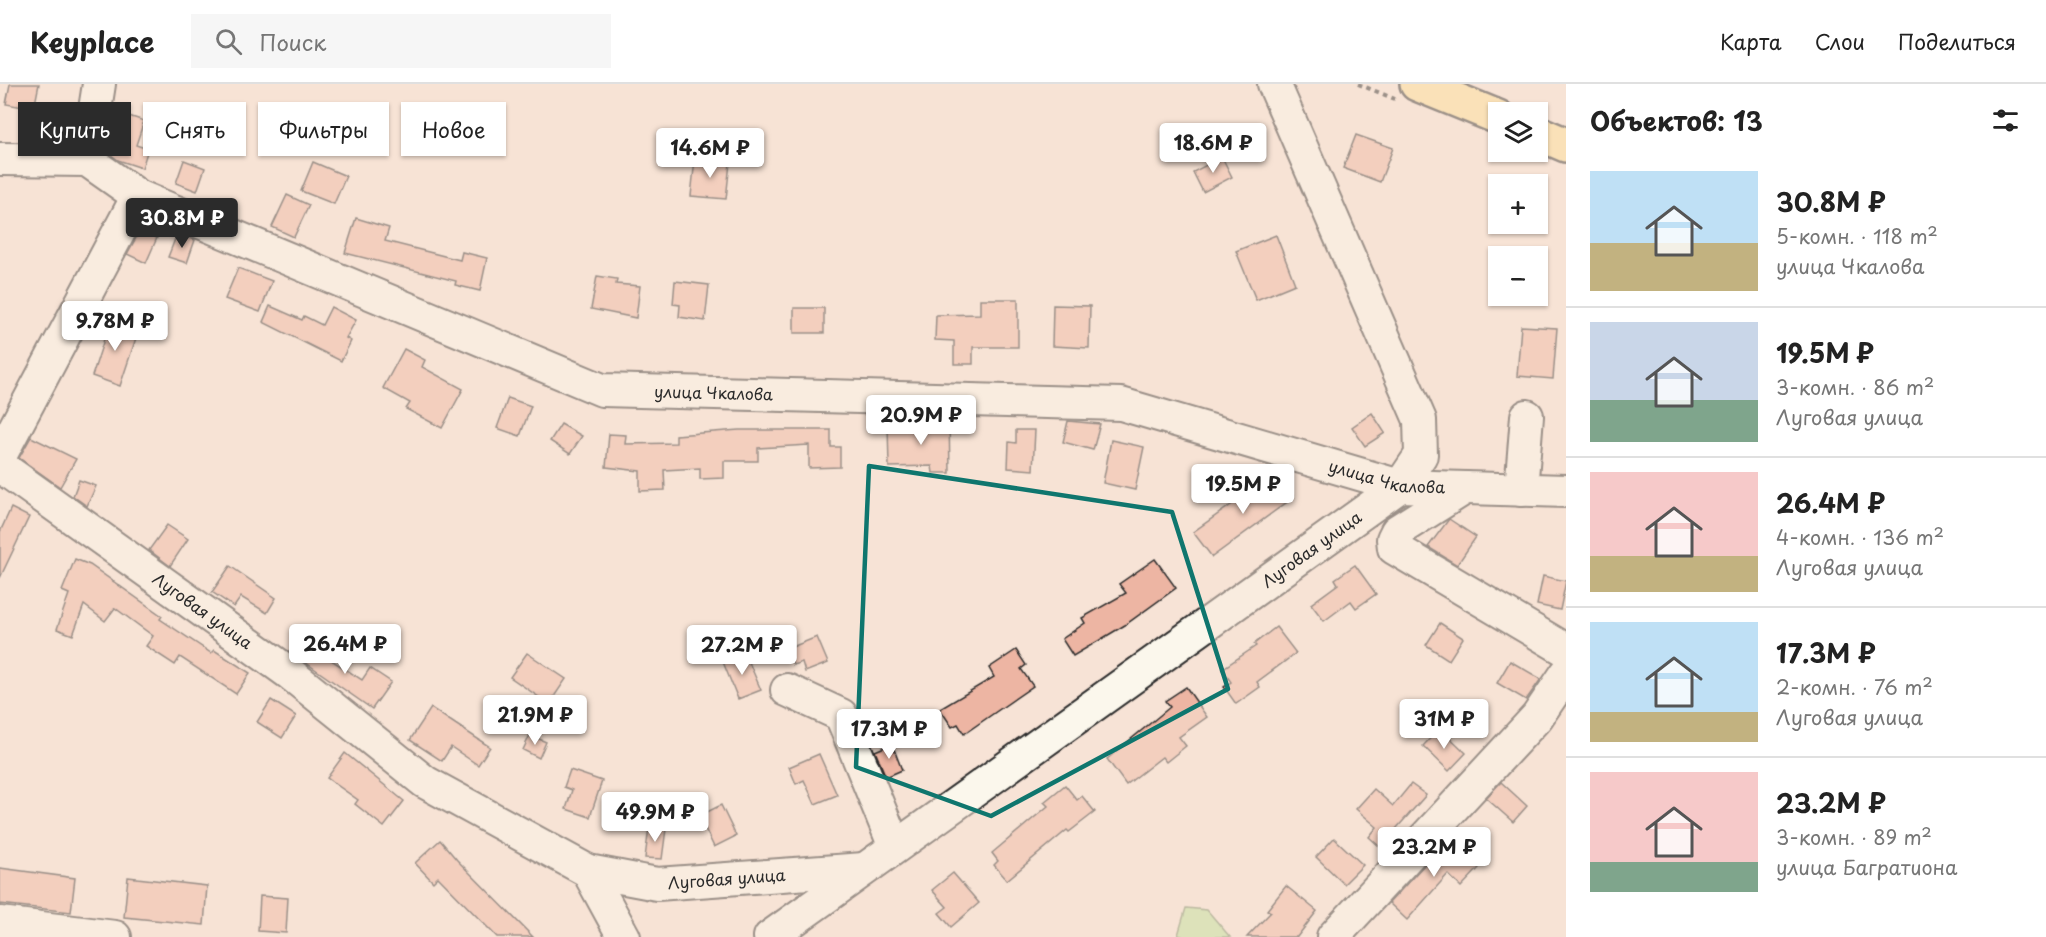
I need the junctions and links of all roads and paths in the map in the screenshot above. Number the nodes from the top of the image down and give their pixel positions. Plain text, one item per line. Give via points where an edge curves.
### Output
1 (99, 84) edge
2 (1274, 84) edge
3 (1417, 84) edge
4 (1488, 113) edge
5 (1548, 137) edge
6 (1566, 145) edge
7 (0, 159) edge
8 (87, 160) junction
9 (138, 196) junction
10 (1527, 416) dead end
11 (0, 456) edge
12 (0, 466) edge
13 (1400, 486) junction
14 (1465, 488) junction
15 (1566, 489) edge
16 (1521, 490) junction
17 (1566, 650) edge
18 (1566, 674) edge
19 (787, 690) dead end
20 (895, 847) junction
21 (865, 868) junction
22 (588, 871) junction
23 (0, 923) edge
24 (115, 937) edge
25 (624, 937) edge
26 (770, 937) edge
27 (1333, 937) edge

1 - 8 street
2 - 13 street, Луговая улица via 1420,420 1421,455
3 - 4 main road
5 - 6 main road
7 - 8 street
8 - 9 street, улица Чкалова
9 - 11 street
9 - 13 street, улица Чкалова via 602,390 1121,404
10 - 16 street
12 - 22 street, Луговая улица via 288,672 425,782
13 - 14 street, улица Чкалова
13 - 20 street, Луговая улица
14 - 16 street, улица Чкалова
14 - 17 street, улица Чкалова via 1397,531 1393,539 1395,548
15 - 16 street, улица Чкалова
18 - 27 street via 1536,717
19 - 20 street via 841,715
20 - 21 street, Луговая улица
21 - 22 street, Луговая улица via 657,884
21 - 26 street, Луговая улица
22 - 25 street
23 - 24 street

